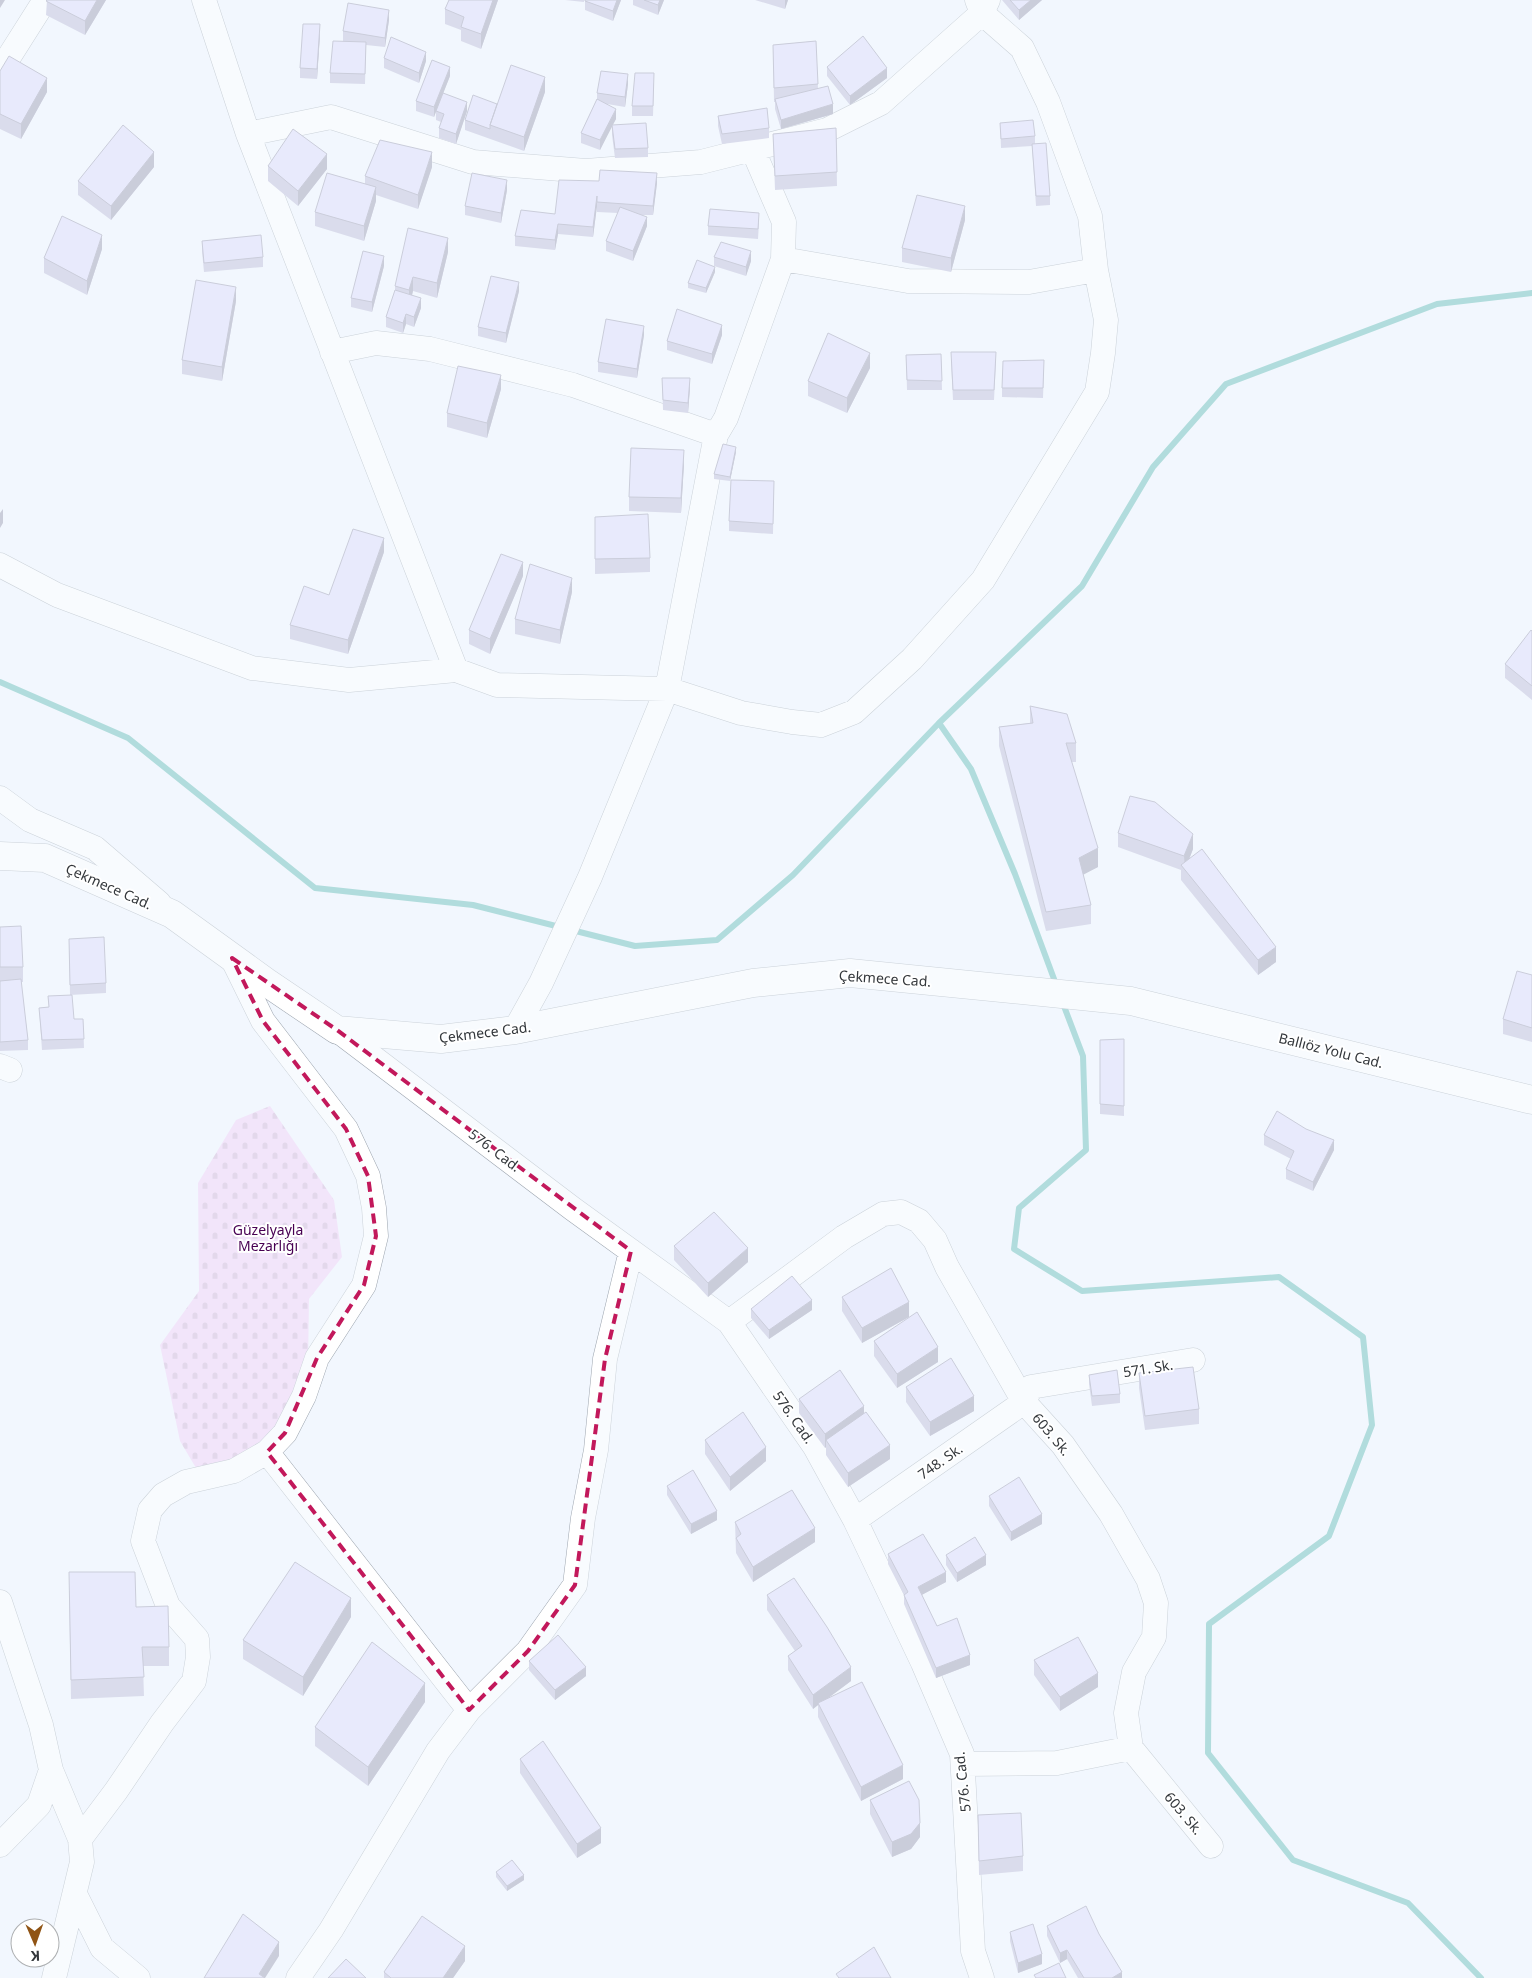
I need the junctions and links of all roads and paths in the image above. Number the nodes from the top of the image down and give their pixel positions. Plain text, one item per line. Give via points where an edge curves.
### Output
1 (45, 0) edge
2 (204, 0) edge
3 (983, 4) edge
4 (0, 70) edge
5 (248, 134) junction
6 (753, 150) junction
7 (783, 259) junction
8 (1096, 270) junction
9 (332, 352) junction
10 (716, 435) junction
11 (0, 565) edge
12 (456, 670) junction
13 (667, 690) junction
14 (0, 798) edge
15 (0, 856) edge
16 (172, 914) junction
17 (232, 958) junction
18 (1131, 1001) joint
19 (338, 1030) junction
20 (515, 1030) junction
21 (1532, 1100) edge
22 (632, 1252) junction
23 (729, 1322) junction
24 (1193, 1360) dead end
25 (1024, 1402) junction
26 (268, 1452) junction
27 (856, 1520) junction
28 (0, 1602) edge
29 (469, 1710) junction
30 (1131, 1748) junction
31 (963, 1764) junction
32 (51, 1770) junction
33 (80, 1839) junction
34 (0, 1845) edge
35 (1211, 1846) dead end
36 (75, 1894) junction
37 (54, 1978) edge
38 (138, 1978) edge
39 (298, 1978) edge
40 (982, 1978) edge

1 - 4 street
2 - 5 street
3 - 6 street via 881,103 828,130
3 - 8 street via 1022,48 1048,102 1090,216
5 - 6 street via 331,117 473,162 586,171 702,162
5 - 9 street
6 - 7 street via 784,222
7 - 8 street via 908,280 1028,282
7 - 10 street via 726,418
8 - 13 street via 1106,320 1097,392 983,580 912,659 854,712 821,725 741,712
9 - 10 street via 376,343 430,348 572,385
9 - 12 street
10 - 13 street
11 - 12 street via 57,595 252,668 349,680
12 - 13 street via 497,685
13 - 20 street via 590,877 541,983
14 - 16 street via 30,820 95,848
15 - 16 street, Çekmece Cad. via 45,858
16 - 17 street, Çekmece Cad.
17 - 19 street, Çekmece Cad.
17 - 26 street via 263,1021 346,1128 368,1176 374,1208 376,1236 364,1285 317,1358 304,1396 285,1433
18 - 20 street, Çekmece Cad. via 850,973 753,983
18 - 21 street, Ballıöz Yolu Cad.
19 - 20 street, Çekmece Cad. via 441,1038
19 - 22 street, 576. Cad.
22 - 23 street, 576. Cad.
22 - 29 street via 605,1359 596,1450 575,1586 528,1650
23 - 25 street, 603. Sk. via 844,1237 883,1214 901,1212 919,1221 934,1240
23 - 27 street, 576. Cad. via 815,1446
24 - 25 street, 571. Sk. via 1031,1387
25 - 27 street, 748. Sk.
25 - 30 street, 603. Sk. via 1063,1445 1111,1514 1148,1579 1156,1603 1154,1637 1134,1672 1126,1713
26 - 29 street
26 - 33 street via 234,1470 186,1482 163,1495 150,1510 143,1541 168,1606 197,1639 194,1681
27 - 31 street, 576. Cad. via 923,1663 962,1754
28 - 32 street via 40,1725
29 - 39 street via 438,1751 331,1930
30 - 31 street via 1057,1763
30 - 35 street, 603. Sk.
31 - 40 street, 576. Cad. via 973,1951
32 - 33 street
32 - 34 street via 39,1805
33 - 36 street via 82,1862
36 - 37 street
36 - 38 street via 102,1948

